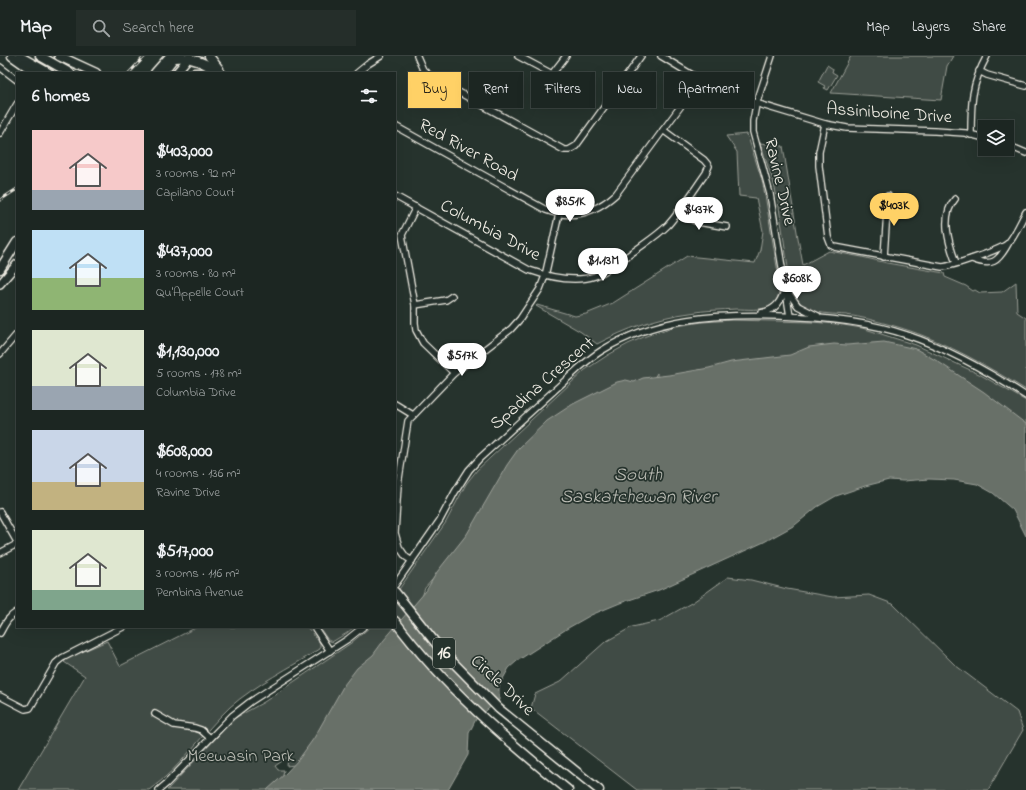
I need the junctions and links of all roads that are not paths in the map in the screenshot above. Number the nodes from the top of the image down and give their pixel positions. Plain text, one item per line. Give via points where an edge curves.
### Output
1 (12, 56) edge
2 (19, 56) edge
3 (40, 56) edge
4 (52, 56) edge
5 (59, 56) edge
6 (209, 56) edge
7 (381, 56) edge
8 (417, 56) edge
9 (518, 56) edge
10 (566, 56) edge
11 (641, 56) edge
12 (661, 56) edge
13 (772, 56) edge
14 (987, 56) edge
15 (174, 57) edge
16 (189, 57) edge
17 (0, 67) edge
18 (979, 71) junction
19 (35, 72) edge
20 (47, 72) edge
21 (68, 72) edge
22 (81, 72) edge
23 (94, 72) edge
24 (156, 72) edge
25 (164, 72) edge
26 (177, 72) edge
27 (219, 72) edge
28 (220, 72) edge
29 (358, 72) edge
30 (687, 72) edge
31 (16, 79) edge
32 (1026, 86) edge
33 (756, 105) junction
34 (16, 106) edge
35 (679, 108) edge
36 (825, 124) junction
37 (396, 127) edge
38 (663, 130) junction
39 (0, 133) edge
40 (971, 135) junction
41 (978, 136) edge
42 (1014, 148) edge
43 (1026, 154) edge
44 (888, 196) dead end
45 (396, 197) edge
46 (955, 199) dead end
47 (416, 207) junction
48 (1026, 212) edge
49 (677, 213) junction
50 (559, 214) junction
51 (727, 227) dead end
52 (1009, 243) junction
53 (16, 244) edge
54 (16, 251) edge
55 (884, 257) junction
56 (972, 258) junction
57 (956, 263) junction
58 (16, 265) edge
59 (0, 270) edge
60 (545, 276) junction
61 (0, 284) edge
62 (786, 286) junction
63 (452, 296) dead end
64 (415, 305) junction
65 (749, 315) junction
66 (790, 316) junction
67 (824, 318) junction
68 (16, 335) edge
69 (0, 354) edge
70 (454, 373) junction
71 (1026, 396) edge
72 (396, 405) edge
73 (413, 415) junction
74 (0, 512) edge
75 (396, 517) edge
76 (396, 536) edge
77 (16, 541) edge
78 (16, 544) edge
79 (0, 553) edge
80 (412, 561) junction
81 (396, 584) edge
82 (396, 593) edge
83 (16, 612) edge
84 (396, 622) edge
85 (121, 628) edge
86 (315, 628) edge
87 (362, 628) edge
88 (0, 633) edge
89 (330, 651) junction
90 (0, 696) edge
91 (155, 714) dead end
92 (210, 738) junction
93 (159, 790) edge
94 (568, 790) edge
95 (599, 790) edge

1 - 19 highway
2 - 20 highway
3 - 21 highway
4 - 22 highway
5 - 23 highway
6 - 28 highway
7 - 29 street
8 - 11 street via 423,70 433,78 564,150 579,142
9 - 10 street via 552,74
12 - 30 street, Assiniboine Drive
13 - 33 street, Ravine Drive
14 - 18 street
15 - 16 highway
15 - 24 highway
15 - 25 main road
16 - 26 main road
16 - 27 highway
17 - 31 street
18 - 32 street
18 - 40 street via 972,92
33 - 36 street, Assiniboine Drive
33 - 62 street, Ravine Drive via 753,132 770,194
34 - 39 street
35 - 38 street, Red River Road
36 - 40 street, Assiniboine Drive via 847,128
36 - 55 street via 819,166 829,241 835,247
37 - 50 street, Red River Road via 539,207
38 - 49 street, Columbia Drive via 709,166
38 - 50 street, Red River Road via 616,194 607,202 585,212
40 - 41 street, Assiniboine Drive
42 - 43 street
44 - 55 street
45 - 47 street, Columbia Drive
46 - 57 street via 950,204 947,224 949,244
47 - 60 street, Columbia Drive via 520,266
47 - 64 street via 402,234
48 - 52 street
49 - 51 street via 698,222
49 - 60 street, Columbia Drive via 650,241 595,276 581,279
50 - 60 street
52 - 56 street
52 - 56 street via 1003,254 990,263
53 - 59 highway
54 - 59 main road
55 - 57 street via 942,267
56 - 57 street
58 - 61 main road
60 - 70 street via 540,289 511,329
62 - 65 street via 782,299 775,307
62 - 66 street, Ravine Drive
62 - 67 street via 798,306
63 - 64 street via 446,300
64 - 70 street via 418,336
65 - 66 street, Spadina Crescent
65 - 80 street, Spadina Crescent via 683,320 655,327 594,356 480,458 463,479 440,520
66 - 67 street, Spadina Crescent
67 - 71 street, Spadina Crescent via 874,326 926,342 975,366
68 - 69 street
70 - 73 street
72 - 73 street
73 - 75 street via 408,421 406,431
74 - 77 street
76 - 80 street via 399,547
78 - 79 street
80 - 81 street, Spadina Crescent
82 - 95 highway, Circle Drive / 16 via 442,651 499,709
83 - 88 street via 11,615
84 - 94 highway, Circle Drive / 16 via 438,672 488,723
85 - 90 street via 56,663 30,708 25,710
86 - 89 street
87 - 89 street
89 - 92 street via 250,702
91 - 92 street via 174,725 201,730
92 - 93 street

